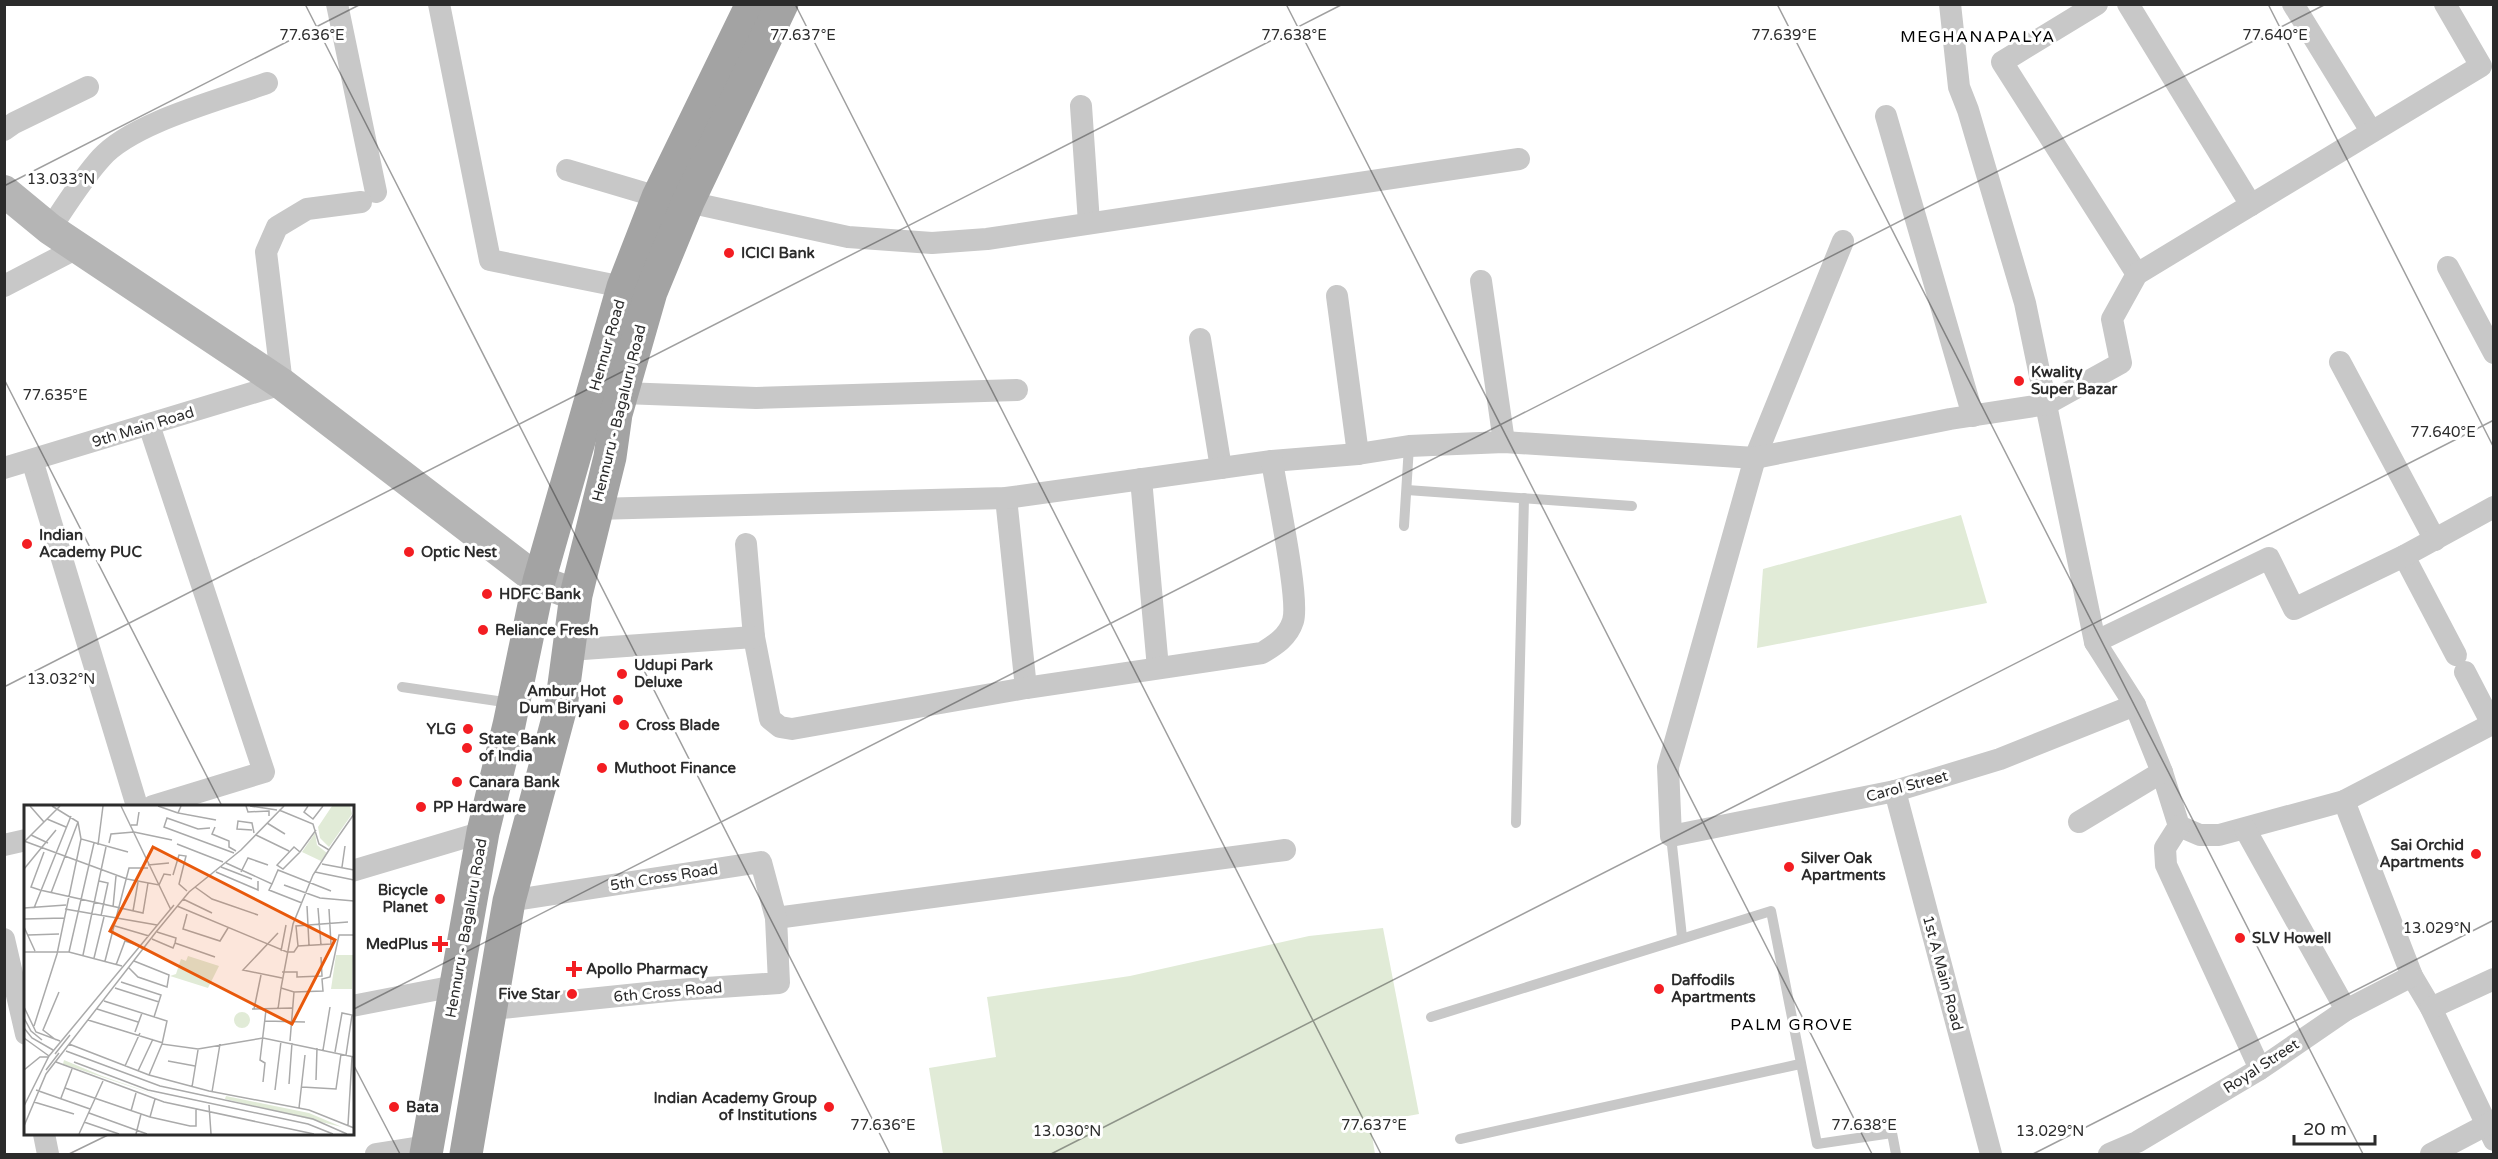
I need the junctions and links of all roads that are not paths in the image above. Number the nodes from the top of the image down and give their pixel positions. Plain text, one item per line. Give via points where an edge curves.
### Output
1 (338, 4) edge
2 (439, 4) edge
3 (752, 4) edge
4 (782, 4) edge
5 (1950, 4) edge
6 (2097, 4) edge
7 (2128, 4) edge
8 (2294, 4) edge
9 (2445, 4) edge
10 (267, 83) dead end
11 (88, 87) dead end
12 (1081, 106) dead end
13 (1886, 116) dead end
14 (4, 130) edge
15 (2371, 131) junction
16 (1520, 159) dead end
17 (567, 170) dead end
18 (4, 191) edge
19 (673, 200) junction
20 (2251, 205) junction
21 (1089, 223) junction
22 (50, 229) junction
23 (1843, 241) dead end
24 (79, 247) junction
25 (2448, 267) dead end
26 (2137, 274) junction
27 (1481, 281) dead end
28 (4, 286) edge
29 (624, 287) junction
30 (1337, 296) dead end
31 (1200, 339) dead end
32 (2493, 352) edge
33 (2340, 362) dead end
34 (282, 384) junction
35 (1017, 390) dead end
36 (623, 393) junction
37 (2047, 404) junction
38 (1973, 416) junction
39 (149, 425) junction
40 (1504, 442) junction
41 (1409, 446) junction
42 (1358, 454) junction
43 (1755, 458) junction
44 (32, 460) junction
45 (1272, 460) junction
46 (4, 468) edge
47 (1221, 468) junction
48 (1141, 479) junction
49 (1407, 490) junction
50 (1005, 498) junction
51 (1524, 498) junction
52 (1632, 506) dead end
53 (2493, 507) edge
54 (595, 509) junction
55 (1404, 526) dead end
56 (2435, 540) junction
57 (746, 544) dead end
58 (2404, 556) junction
59 (540, 581) junction
60 (576, 595) junction
61 (754, 637) junction
62 (2095, 642) junction
63 (569, 650) junction
64 (1158, 668) junction
65 (402, 687) dead end
66 (1026, 688) junction
67 (514, 703) junction
68 (2135, 705) junction
69 (2493, 723) edge
70 (2162, 772) junction
71 (1895, 791) junction
72 (2344, 801) junction
73 (136, 805) edge
74 (159, 805) edge
75 (2079, 822) dead end
76 (1516, 823) dead end
77 (2179, 826) junction
78 (2245, 829) junction
79 (483, 832) junction
80 (1671, 836) junction
81 (24, 840) edge
82 (4, 845) edge
83 (1285, 850) dead end
84 (354, 871) edge
85 (509, 901) junction
86 (776, 918) junction
87 (1682, 937) junction
88 (4, 939) edge
89 (14, 974) edge
90 (2412, 976) junction
91 (2493, 979) edge
92 (455, 986) junction
93 (354, 1006) edge
94 (2431, 1008) junction
95 (492, 1009) junction
96 (2346, 1010) junction
97 (1431, 1017) dead end
98 (24, 1024) edge
99 (1800, 1064) junction
100 (2260, 1069) junction
101 (2491, 1128) edge
102 (44, 1135) edge
103 (1460, 1139) dead end
104 (2140, 1148) edge
105 (427, 1150) edge
106 (48, 1155) edge
107 (376, 1155) edge
108 (466, 1155) edge
109 (1896, 1155) edge
110 (1991, 1155) edge
111 (2109, 1155) edge
112 (2431, 1155) edge

1 - 34 street via 368,197 307,209 277,226 266,252
2 - 29 street via 490,260
3 - 19 main road, Hennur Road
4 - 19 main road, Hennur Road
5 - 37 street via 1959,87 2025,303
6 - 26 street via 2002,62
7 - 20 street
8 - 15 street
9 - 15 street via 2481,66
10 - 22 street via 122,140 101,157
11 - 14 street
12 - 21 street
13 - 38 street
15 - 20 street
16 - 21 street
17 - 19 street
18 - 22 street
19 - 21 street via 848,237 932,243
19 - 29 main road, Hennur Road
19 - 36 main road, Hennuru - Bagaluru Road
20 - 26 street
22 - 24 street
23 - 43 street
24 - 28 street
24 - 34 street
25 - 32 street
26 - 37 street via 2112,319 2121,363
27 - 40 street
29 - 59 main road, Hennur Road
30 - 42 street
31 - 47 street
33 - 56 street
34 - 39 street, 9th Main Road
34 - 59 street
35 - 36 street via 756,398
36 - 54 main road, Hennuru - Bagaluru Road
37 - 38 street
37 - 62 street
38 - 43 street
39 - 44 street, 9th Main Road
39 - 74 street via 264,772
40 - 41 street
40 - 43 street
41 - 42 street
41 - 49 lane
42 - 45 street
43 - 80 street via 1668,767
44 - 46 street, 9th Main Road
44 - 73 street
45 - 47 street
45 - 64 street via 1294,620 1282,640 1262,653
47 - 48 street
48 - 50 street
48 - 64 street
49 - 51 lane
49 - 55 lane
50 - 54 street
50 - 66 street
51 - 52 lane
51 - 76 lane
53 - 56 street
54 - 60 main road, Hennuru - Bagaluru Road
56 - 58 street
57 - 61 street
58 - 62 street via 2295,609 2269,558
58 - 69 street
59 - 60 street
59 - 67 main road, Hennur Road
60 - 63 main road, Hennuru - Bagaluru Road
61 - 63 street
61 - 66 street via 770,719 780,727 792,729
62 - 68 street
63 - 85 main road, Hennuru - Bagaluru Road via 561,707
64 - 66 street
65 - 67 lane
67 - 79 main road, Hennuru - Bagaluru Road
68 - 70 street
68 - 71 street, Carol Street via 2000,759
69 - 72 street
70 - 75 street
70 - 77 street
71 - 80 street, Carol Street
71 - 110 street, 1st A Main Road
72 - 78 street
72 - 90 street
77 - 78 street via 2200,835
77 - 100 street via 2165,848 2166,866
78 - 96 street
79 - 84 street
79 - 92 main road, Hennuru - Bagaluru Road
80 - 87 lane
81 - 82 street
83 - 86 street
85 - 86 street, 5th Cross Road via 761,862
85 - 95 main road
86 - 95 street, 6th Cross Road via 779,983
87 - 97 lane
87 - 99 lane via 1771,911
88 - 89 street
89 - 98 street
90 - 94 street
90 - 96 street, Royal Street
91 - 94 street
92 - 93 street
92 - 105 main road, Hennuru - Bagaluru Road
94 - 101 street
95 - 108 main road
96 - 100 street, Royal Street
99 - 103 lane
99 - 109 lane via 1817,1144 1892,1133
100 - 104 street, Royal Street
101 - 112 street
102 - 106 street
104 - 111 street, Royal Street
105 - 107 street

